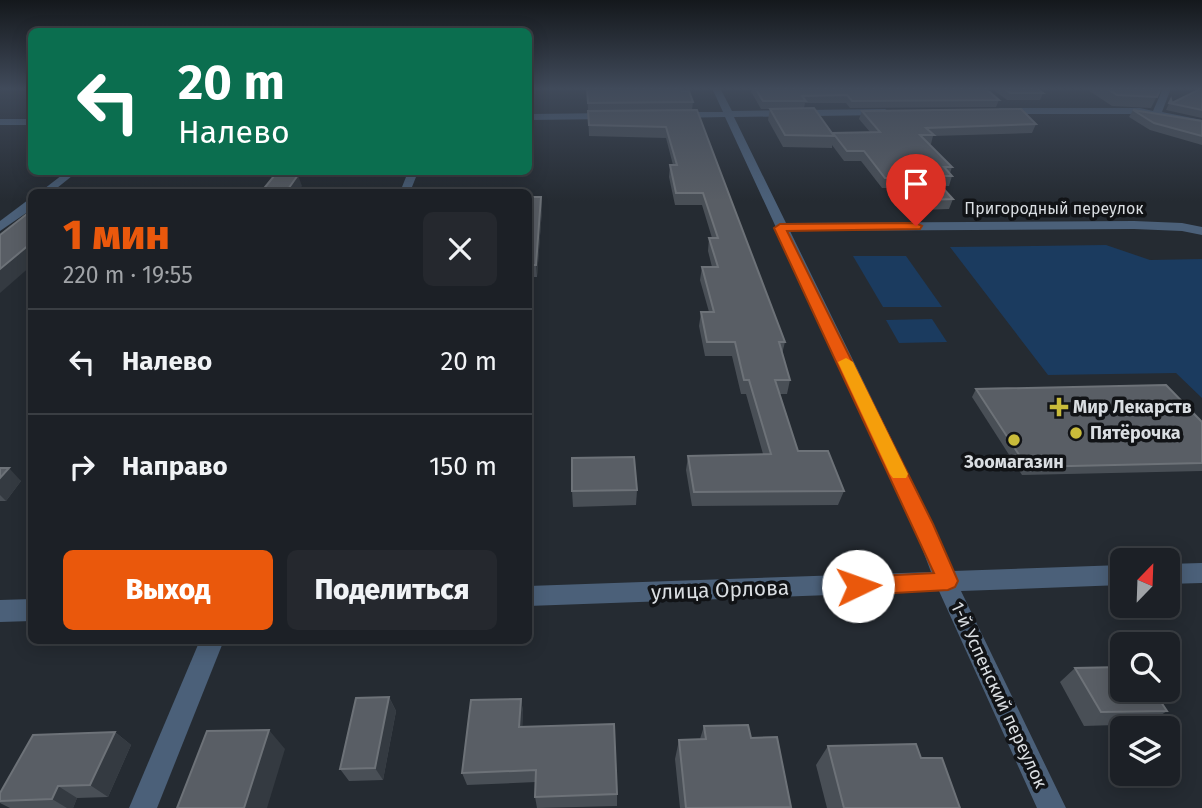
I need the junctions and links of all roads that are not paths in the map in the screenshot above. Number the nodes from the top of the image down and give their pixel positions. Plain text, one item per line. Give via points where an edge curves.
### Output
1 (734, 126) edge
2 (68, 175) edge
3 (49, 189) edge
4 (28, 206) edge
5 (0, 227) edge
6 (780, 228) junction
7 (1202, 231) edge
8 (1202, 573) edge
9 (1180, 574) edge
10 (1110, 575) edge
11 (948, 581) junction
12 (532, 596) edge
13 (28, 610) edge
14 (0, 611) edge
15 (210, 644) edge
16 (143, 808) edge
17 (1052, 808) edge

1 - 6 street, 1-й Успенский переулок
2 - 3 street
4 - 5 street
6 - 7 street, Пригородный переулок via 1135,225
6 - 11 street, 1-й Успенский переулок
8 - 9 street
10 - 11 street, улица Орлова
11 - 12 street, улица Орлова
11 - 17 street, 1-й Успенский переулок
13 - 14 street
15 - 16 street

